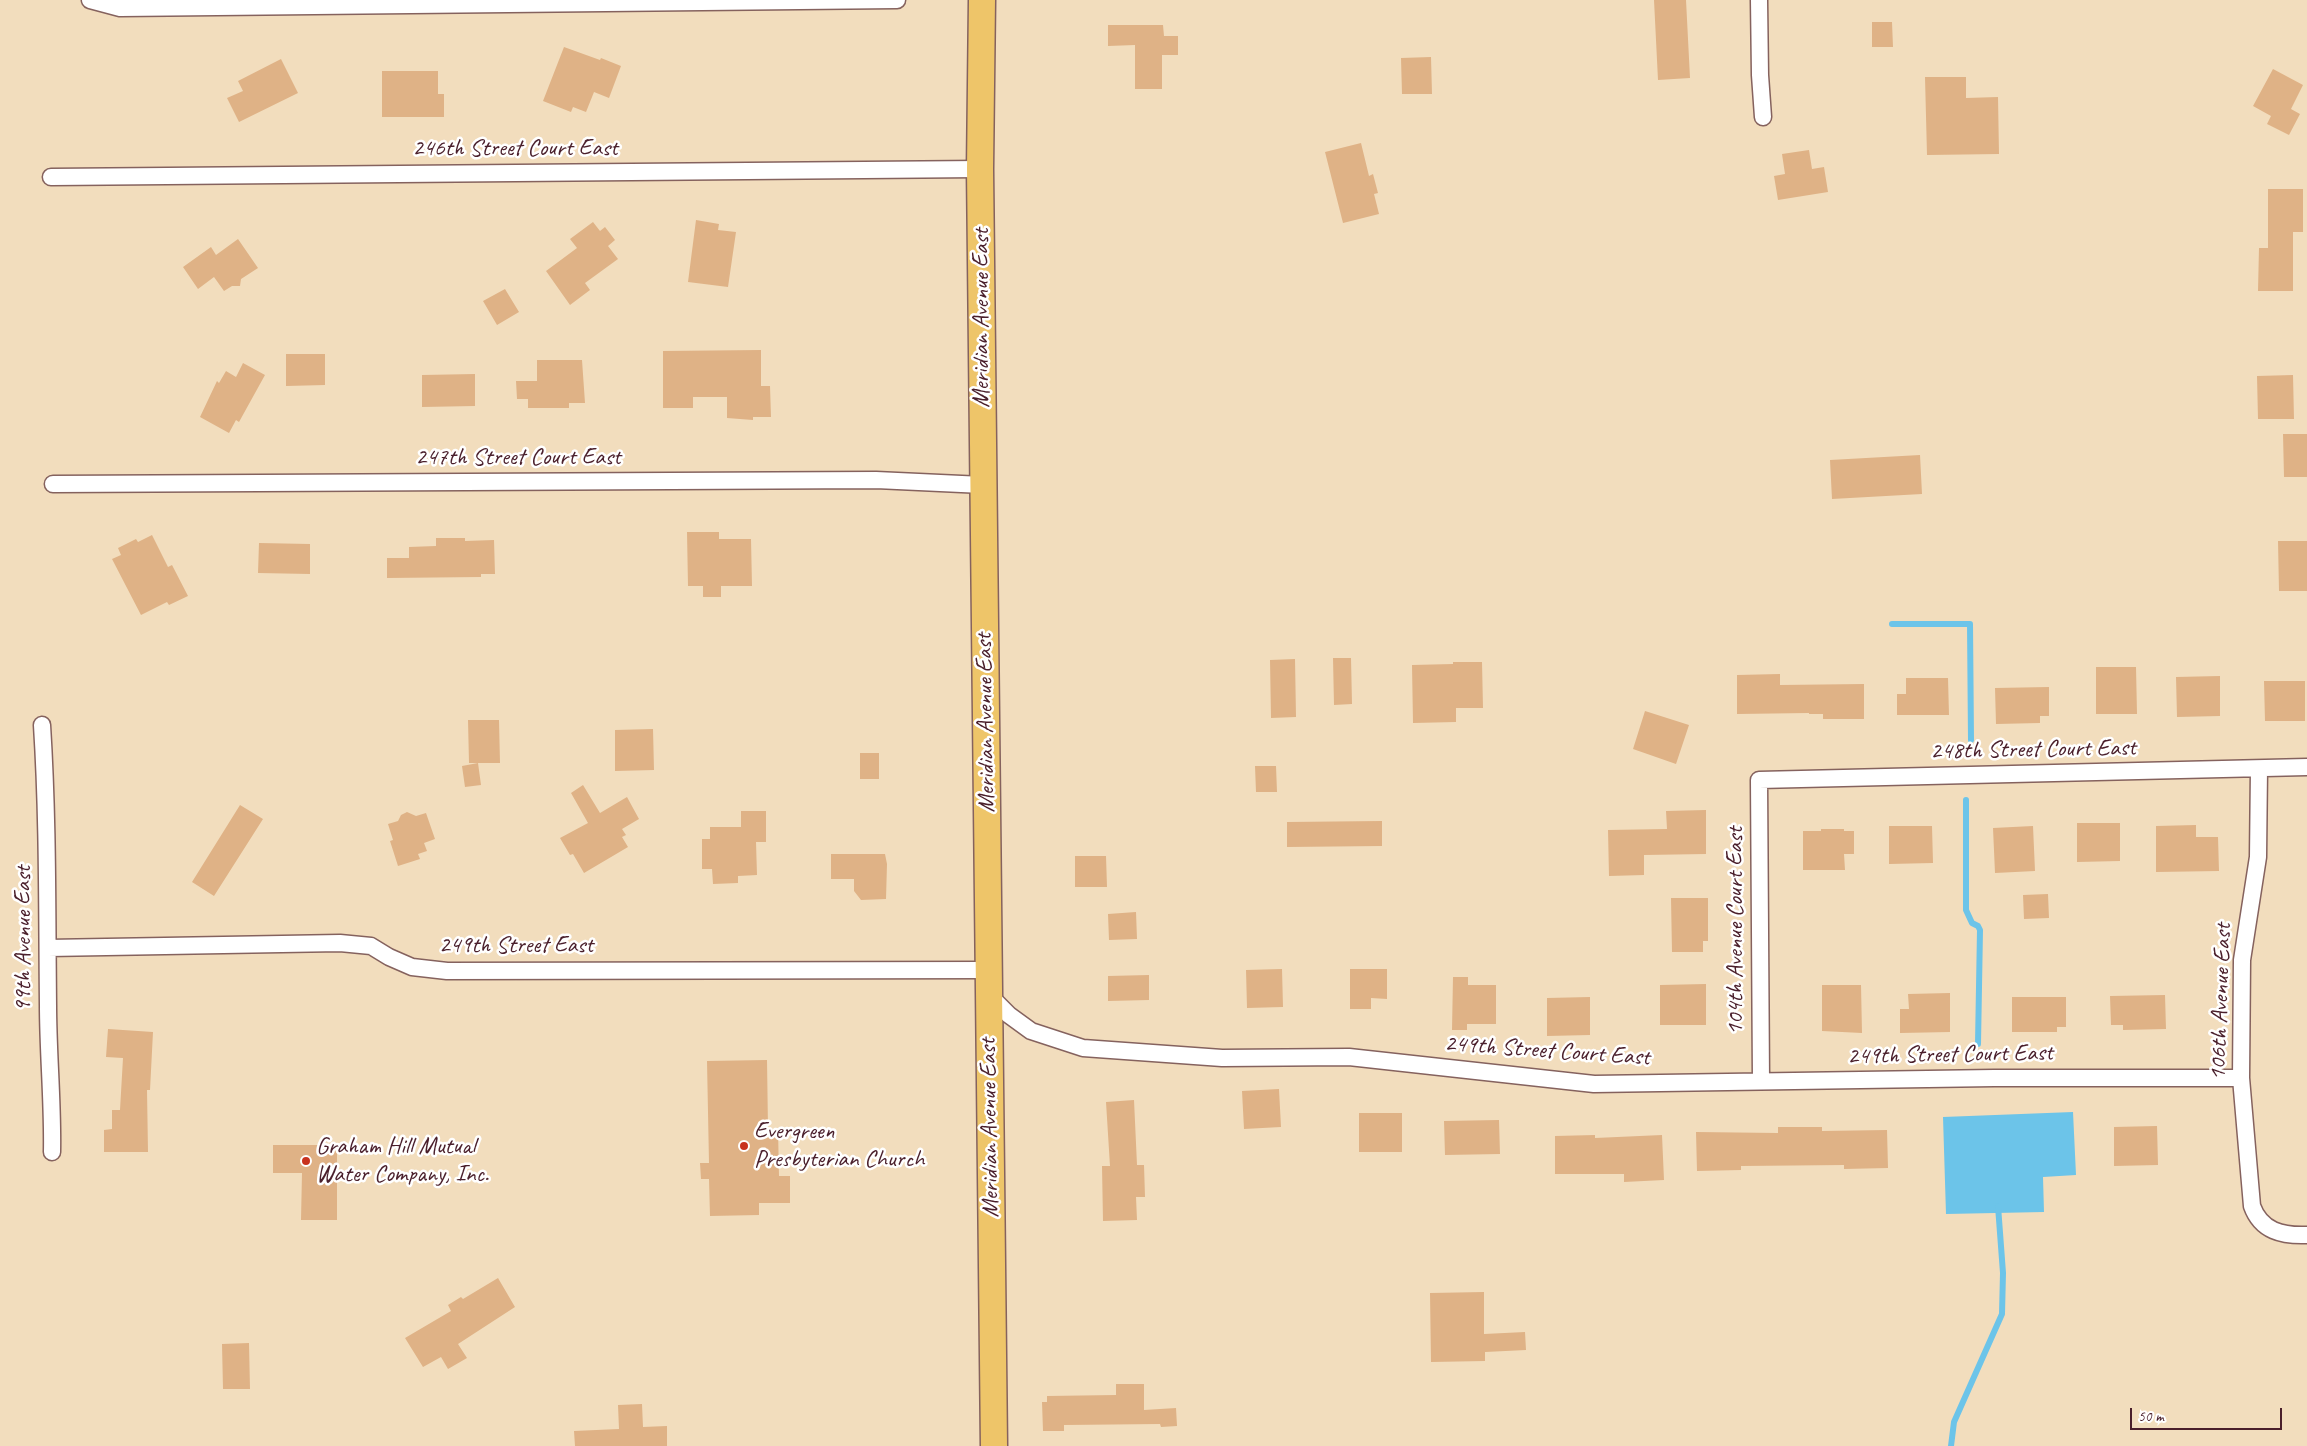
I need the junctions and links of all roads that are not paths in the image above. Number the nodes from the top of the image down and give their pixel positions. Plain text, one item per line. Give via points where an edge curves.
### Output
1 (90, 0) edge
2 (897, 0) edge
3 (982, 0) edge
4 (1759, 0) edge
5 (1763, 117) dead end
6 (980, 169) junction
7 (51, 176) dead end
8 (53, 484) dead end
9 (983, 485) junction
10 (42, 725) dead end
11 (2307, 768) edge
12 (2259, 769) junction
13 (1760, 780) joint
14 (48, 948) junction
15 (989, 982) junction
16 (2241, 1078) junction
17 (1761, 1081) junction
18 (52, 1152) dead end
19 (2307, 1235) edge
20 (994, 1446) edge

1 - 2 street via 130,8
3 - 6 main road, Meridian Avenue East
4 - 5 street
6 - 7 street, 246th Street Court East
6 - 9 main road, Meridian Avenue East
8 - 9 street, 247th Street Court East via 876,480
9 - 15 main road, Meridian Avenue East
10 - 14 street, 99th Avenue East
11 - 12 street, 248th Street Court East
12 - 13 street, 248th Street Court East
12 - 16 street, 106th Avenue East via 2258,857 2242,960
13 - 17 street, 104th Avenue Court East
14 - 15 street, 249th Street East via 340,943 371,946 412,967 447,971 625,970
14 - 18 street, 99th Avenue East
15 - 17 street, 249th Street Court East via 1009,1015 1031,1031 1070,1045 1222,1058 1349,1057 1594,1084
15 - 20 main road, Meridian Avenue East
16 - 17 street, 249th Street Court East
16 - 19 street, 106th Avenue East via 2255,1215 2269,1230

